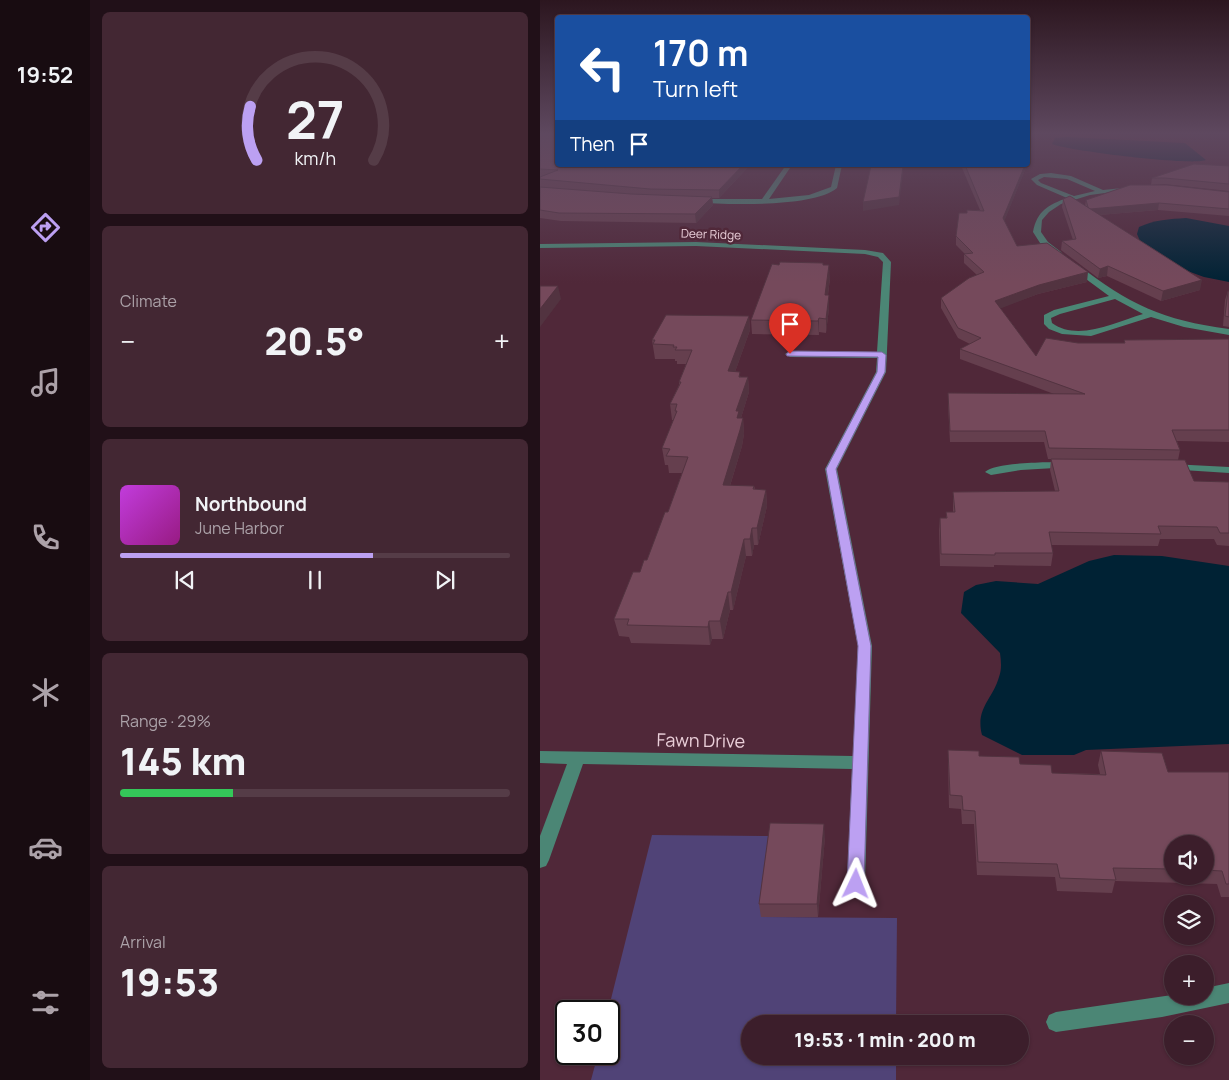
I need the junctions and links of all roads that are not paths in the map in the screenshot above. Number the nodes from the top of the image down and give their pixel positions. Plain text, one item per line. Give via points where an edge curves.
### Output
1 (777, 182) edge
2 (835, 182) edge
3 (1037, 182) edge
4 (1080, 182) edge
5 (1142, 189) edge
6 (1104, 192) junction
7 (1074, 198) junction
8 (686, 201) edge
9 (764, 201) junction
10 (540, 246) edge
11 (1116, 297) junction
12 (1152, 314) junction
13 (1229, 332) edge
14 (790, 354) dead end
15 (882, 355) junction
16 (1076, 465) edge
17 (1162, 466) edge
18 (1229, 470) edge
19 (991, 472) dead end
20 (540, 757) edge
21 (577, 758) junction
22 (861, 763) junction
23 (542, 853) edge
24 (856, 884) dead end
25 (1229, 993) edge
26 (1056, 1022) dead end

1 - 9 street
2 - 9 street via 834,188 827,192
3 - 7 street
4 - 6 street
5 - 6 street
6 - 7 street
7 - 11 street via 1041,215 1037,232 1052,250
8 - 9 street
10 - 15 street, Deer Ridge via 696,244 865,252 880,256 888,262
11 - 12 street
11 - 12 street via 1056,312 1048,317 1048,324 1060,331 1081,334
12 - 13 street via 1195,327
14 - 15 street
15 - 22 street via 881,372 831,469 865,646
16 - 19 street via 1033,465
17 - 18 street
20 - 21 street, Fawn Drive
21 - 22 street, Fawn Drive
21 - 23 street
22 - 24 street
25 - 26 street via 1162,1007

